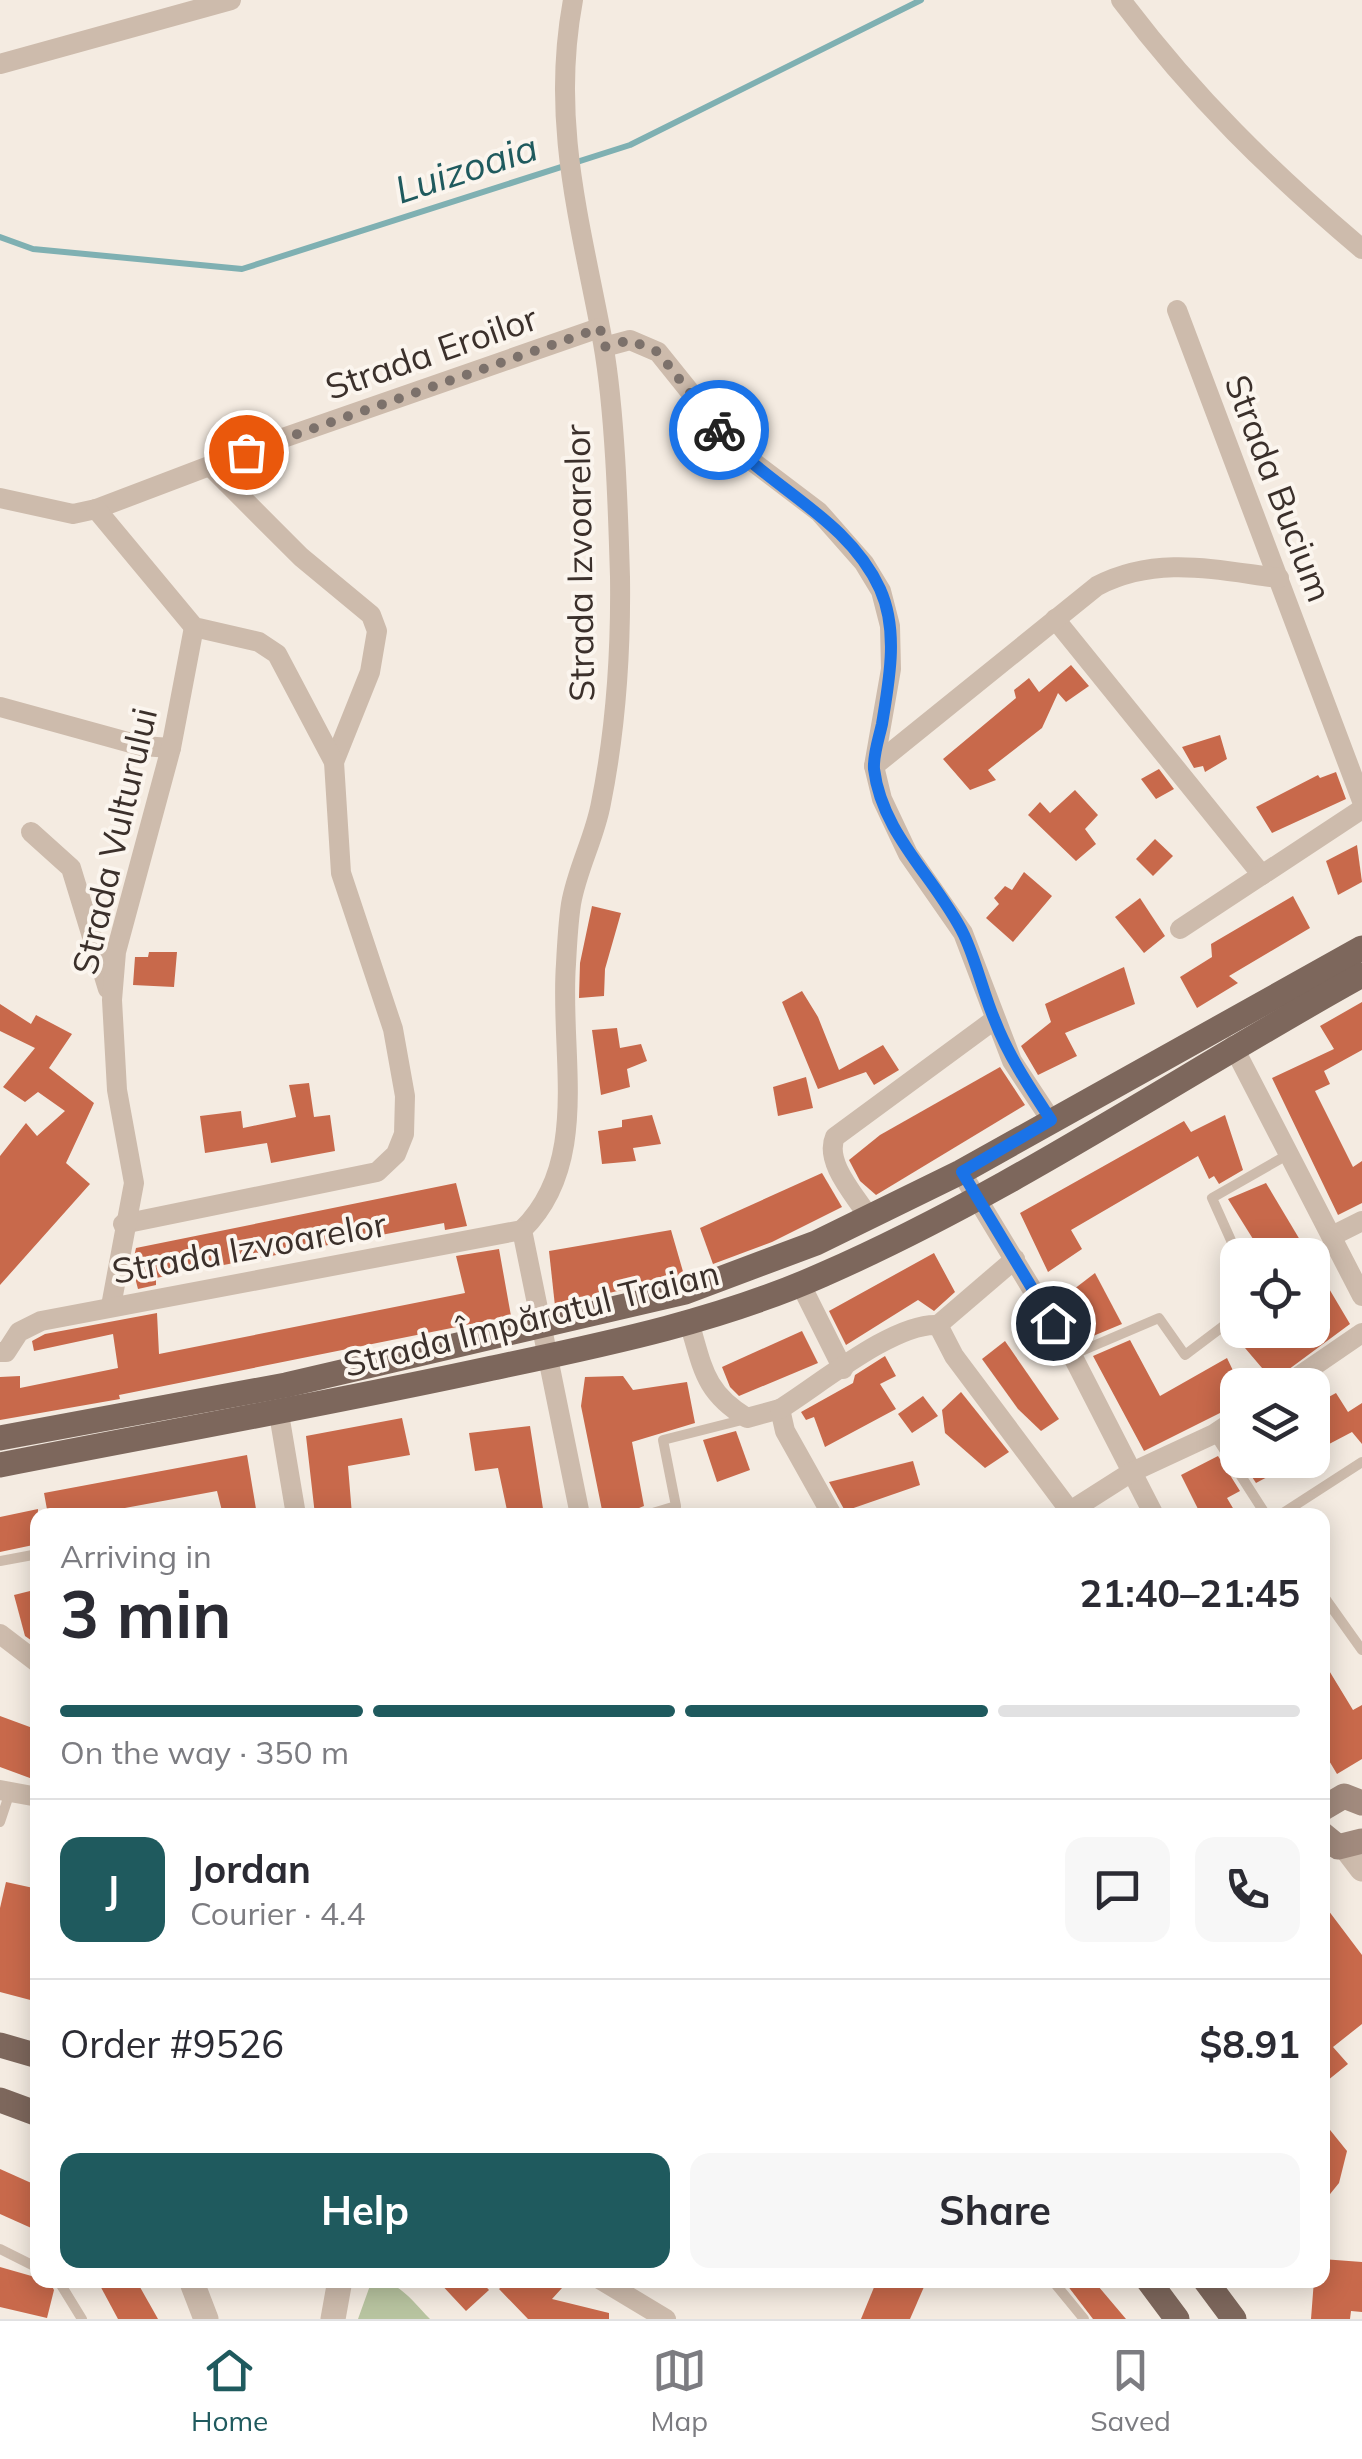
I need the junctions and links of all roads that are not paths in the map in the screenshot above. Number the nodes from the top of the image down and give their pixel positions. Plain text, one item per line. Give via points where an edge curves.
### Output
1 (231, 0) edge
2 (573, 0) edge
3 (1121, 0) edge
4 (0, 64) edge
5 (1362, 248) edge
6 (1177, 310) dead end
7 (602, 337) junction
8 (210, 466) junction
9 (0, 498) edge
10 (96, 508) junction
11 (1279, 578) junction
12 (1055, 619) junction
13 (194, 627) junction
14 (0, 707) edge
15 (171, 748) junction
16 (334, 762) junction
17 (874, 766) junction
18 (1362, 801) edge
19 (1362, 809) edge
20 (31, 832) dead end
21 (1262, 875) junction
22 (1180, 929) dead end
23 (1362, 948) edge
24 (1362, 975) edge
25 (112, 1000) junction
26 (994, 1020) junction
27 (1233, 1046) junction
28 (1051, 1120) junction
29 (1290, 1154) junction
30 (962, 1172) junction
31 (978, 1196) junction
32 (868, 1216) junction
33 (1362, 1221) edge
34 (123, 1224) junction
35 (522, 1230) junction
36 (1334, 1235) junction
37 (1230, 1238) edge
38 (1016, 1259) junction
39 (800, 1283) junction
40 (1362, 1296) edge
41 (111, 1306) junction
42 (689, 1322) junction
43 (938, 1325) junction
44 (543, 1327) junction
45 (1220, 1328) edge
46 (1362, 1333) edge
47 (0, 1352) edge
48 (1072, 1355) junction
49 (549, 1356) junction
50 (1311, 1368) edge
51 (843, 1369) junction
52 (780, 1410) junction
53 (278, 1414) junction
54 (747, 1418) junction
55 (1220, 1430) edge
56 (1214, 1434) junction
57 (0, 1438) edge
58 (1362, 1462) edge
59 (0, 1465) edge
60 (1130, 1473) junction
61 (295, 1508) edge
62 (579, 1508) edge
63 (669, 1508) edge
64 (828, 1508) edge
65 (1063, 1508) edge
66 (1075, 1508) edge
67 (1150, 1508) edge
68 (1262, 1508) edge
69 (1291, 1508) edge
70 (30, 1555) edge
71 (0, 1561) edge
72 (1330, 1605) edge
73 (7, 1641) edge
74 (1362, 1650) edge
75 (30, 1657) edge
76 (5, 1791) edge
77 (30, 1795) edge
78 (1359, 1798) edge
79 (1330, 1801) edge
80 (0, 1822) edge
81 (0, 2045) edge
82 (30, 2054) edge
83 (0, 2100) edge
84 (30, 2111) edge
85 (0, 2249) edge
86 (30, 2264) edge
87 (63, 2288) edge
88 (195, 2288) edge
89 (339, 2288) edge
90 (614, 2288) edge
91 (1059, 2288) edge
92 (1154, 2288) edge
93 (1211, 2288) edge
94 (82, 2319) edge
95 (206, 2319) edge
96 (333, 2319) edge
97 (666, 2319) edge
98 (1084, 2319) edge
99 (1177, 2319) edge
100 (1234, 2319) edge

1 - 4 street
2 - 7 street, Strada Izvoarelor via 564,47 564,128
3 - 5 street via 1178,76 1264,166
6 - 11 street, Strada Bucium
7 - 8 street, Strada Eroilor
7 - 17 street via 658,352 736,450 819,512 864,563 881,591 890,626
7 - 35 street, Strada Izvoarelor via 620,576 618,702 600,807 571,902 563,1164 546,1207
8 - 10 street, Strada Eroilor
8 - 16 street via 301,558 371,615 377,631 370,672
9 - 10 street, Strada Eroilor via 73,514
10 - 13 street
11 - 12 street via 1146,566 1097,586
11 - 18 street, Strada Bucium
12 - 17 street
12 - 21 street
13 - 15 street, Strada Vulturului
13 - 16 street via 259,642 276,654
14 - 15 street
15 - 25 street, Strada Vulturului via 116,952
16 - 34 street via 341,873 393,1029 405,1096 396,1154 377,1172
17 - 26 street via 908,854 963,934
19 - 21 street
20 - 25 street via 71,868
21 - 22 street
23 - 28 main road, Strada Împăratul Traian
24 - 27 main road, Strada Împăratul Traian
25 - 34 street, Strada Vulturului via 117,1090 134,1183
26 - 28 street
26 - 32 street via 835,1136 834,1162
27 - 29 street
27 - 31 main road, Strada Împăratul Traian
28 - 30 main road, Strada Împăratul Traian
29 - 36 street
29 - 37 lane via 1212,1198
30 - 31 street
30 - 32 main road, Strada Împăratul Traian
31 - 38 street
31 - 39 main road, Strada Împăratul Traian
32 - 44 main road, Strada Împăratul Traian via 685,1292
33 - 36 street
34 - 41 street, Strada Vulturului
35 - 41 street, Strada Izvoarelor
35 - 44 street
36 - 40 street
38 - 43 street
38 - 48 street
39 - 42 main road, Strada Împăratul Traian
39 - 51 street
41 - 47 street, Strada Izvoarelor via 41,1321
42 - 49 main road, Strada Împăratul Traian
42 - 54 street via 709,1388
43 - 51 street via 896,1335
43 - 65 street
44 - 49 street
44 - 57 main road, Strada Împăratul Traian via 286,1385
45 - 48 lane via 1185,1355 1160,1318
46 - 50 street
48 - 60 street
49 - 53 main road, Strada Împăratul Traian
49 - 62 street
51 - 52 street
52 - 54 street
52 - 64 street
53 - 59 main road, Strada Împăratul Traian
53 - 61 street
54 - 63 lane via 663,1440 676,1506
55 - 56 street
56 - 60 street
56 - 68 lane
58 - 69 lane
60 - 66 street
60 - 67 street
70 - 71 lane
72 - 74 lane
73 - 75 street
76 - 77 street
76 - 80 lane
78 - 79 main road
81 - 82 main road
83 - 84 main road
85 - 86 lane
87 - 94 lane
88 - 95 street
89 - 96 street
90 - 97 street
91 - 98 lane
92 - 99 main road
93 - 100 main road

